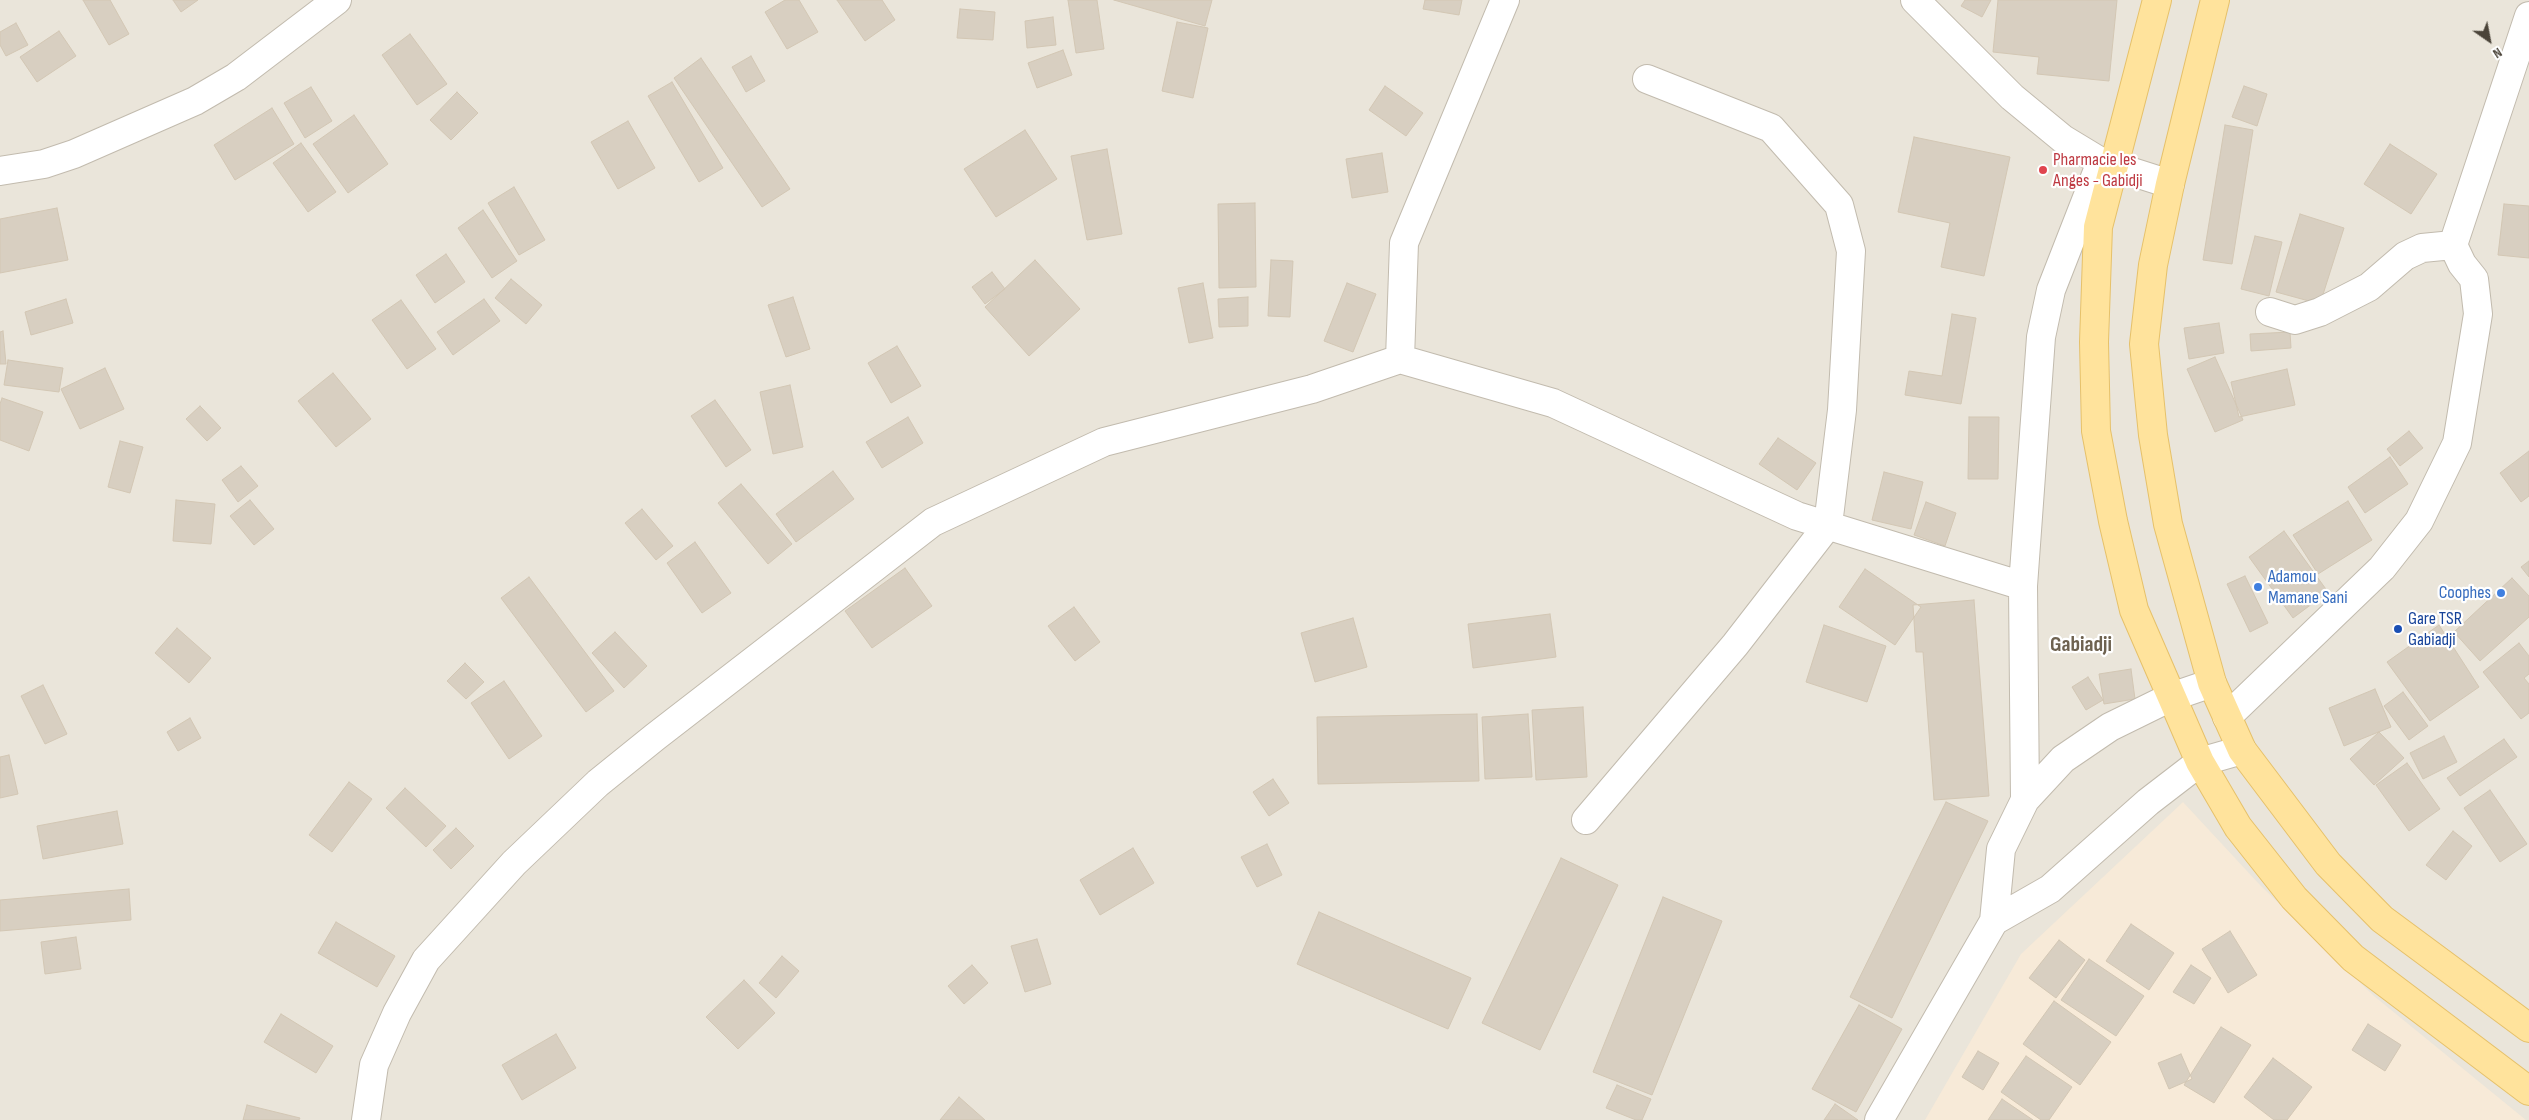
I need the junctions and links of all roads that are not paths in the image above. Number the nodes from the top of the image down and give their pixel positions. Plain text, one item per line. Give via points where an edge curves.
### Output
1 (337, 0) edge
2 (1505, 0) edge
3 (1915, 0) edge
4 (2157, 0) edge
5 (2215, 0) edge
6 (2529, 16) edge
7 (1647, 79) dead end
8 (2107, 164) junction
9 (0, 171) edge
10 (2170, 184) junction
11 (2453, 245) junction
12 (2270, 312) dead end
13 (1400, 359) junction
14 (1828, 525) junction
15 (2023, 586) junction
16 (2212, 683) junction
17 (2171, 697) junction
18 (2227, 717) junction
19 (2242, 750) junction
20 (2200, 762) junction
21 (2025, 800) junction
22 (1586, 820) dead end
23 (1994, 921) junction
24 (2529, 1028) edge
25 (2529, 1090) edge
26 (366, 1120) edge
27 (1879, 1120) edge

1 - 9 street via 236,77 195,101 74,154 44,164
2 - 13 street via 1404,243
3 - 8 street via 2012,97 2062,140
4 - 8 main road
5 - 10 main road
6 - 11 street
7 - 14 street via 1771,128 1839,205 1851,251 1842,410
8 - 10 street
8 - 15 street via 2051,290 2041,337
8 - 17 main road via 2098,226 2094,342 2096,431 2134,610
10 - 16 main road via 2153,265 2144,344 2153,434 2168,524
11 - 12 street via 2422,248 2405,256 2369,287 2320,312 2295,320
11 - 18 street via 2474,279 2478,314 2458,434 2419,521 2382,568
13 - 14 street via 1553,403 1798,516
13 - 26 street via 1312,390 1104,442 933,522 655,737 598,784 514,864 426,960 374,1065
14 - 15 street
14 - 22 street via 1735,645
15 - 21 street
16 - 17 street
16 - 18 main road
17 - 20 main road
17 - 21 street via 2110,727 2063,759
18 - 19 main road
19 - 20 street
19 - 24 main road via 2328,864 2382,919
20 - 23 street via 2148,802 2050,889
20 - 25 main road via 2238,827 2294,898 2354,958
21 - 23 street via 2001,849
23 - 27 street

